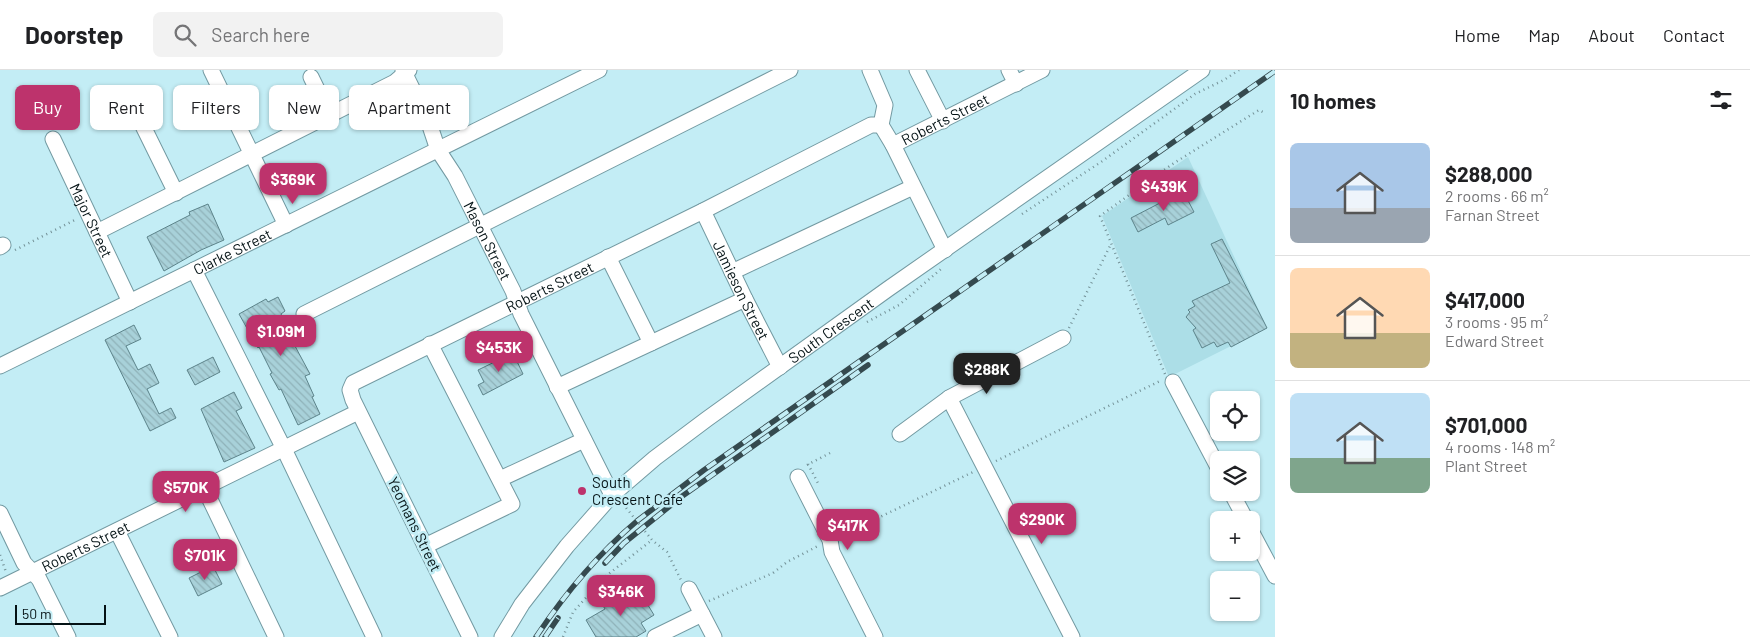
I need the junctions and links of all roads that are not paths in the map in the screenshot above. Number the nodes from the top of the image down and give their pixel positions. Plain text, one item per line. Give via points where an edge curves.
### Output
1 (212, 70) edge
2 (599, 70) edge
3 (790, 70) edge
4 (870, 70) edge
5 (917, 70) edge
6 (1009, 70) edge
7 (1042, 70) edge
8 (1202, 70) edge
9 (406, 71) edge
10 (311, 77) dead end
11 (1016, 84) junction
12 (315, 85) edge
13 (339, 111) edge
14 (943, 121) junction
15 (881, 125) junction
16 (145, 130) edge
17 (302, 130) edge
18 (53, 139) dead end
19 (893, 145) junction
20 (442, 148) junction
21 (253, 155) junction
22 (913, 187) junction
23 (176, 193) junction
24 (703, 211) junction
25 (286, 225) junction
26 (480, 226) junction
27 (97, 232) junction
28 (945, 250) junction
29 (608, 257) junction
30 (194, 270) junction
31 (732, 272) junction
32 (745, 299) junction
33 (130, 302) junction
34 (518, 302) junction
35 (304, 314) dead end
36 (1063, 338) road end
37 (651, 343) junction
38 (430, 344) junction
39 (0, 366) edge
40 (780, 367) junction
41 (1173, 382) dead end
42 (557, 387) junction
43 (950, 398) junction
44 (358, 412) junction
45 (900, 434) dead end
46 (584, 440) junction
47 (284, 449) junction
48 (1210, 452) edge
49 (799, 472) road end
50 (500, 479) junction
51 (204, 487) junction
52 (617, 500) junction
53 (0, 513) edge
54 (117, 531) junction
55 (426, 546) junction
56 (1260, 548) edge
57 (33, 572) junction
58 (1275, 576) edge
59 (0, 588) edge
60 (689, 589) dead end
61 (702, 614) junction
62 (68, 637) edge
63 (170, 637) edge
64 (276, 637) edge
65 (374, 637) edge
66 (470, 637) edge
67 (502, 637) edge
68 (655, 637) edge
69 (714, 637) edge
70 (875, 637) edge
71 (1072, 637) edge

1 - 21 street
2 - 20 street, Clarke Street
3 - 26 street
4 - 15 street via 885,105
5 - 14 street
6 - 11 street
7 - 11 street, Roberts Street
8 - 28 street, South Crescent
9 - 13 street via 396,82
9 - 20 street, Mason Street
10 - 12 street
11 - 14 street, Roberts Street
14 - 19 street, Roberts Street
15 - 19 street, Roberts Street
15 - 24 street, Roberts Street via 871,125
16 - 23 street
17 - 21 street
18 - 27 street, Major Street
19 - 22 street
20 - 25 street, Clarke Street
20 - 26 street, Mason Street via 450,155 456,176
21 - 23 street
21 - 25 street
22 - 28 street
22 - 31 street
23 - 27 street
24 - 29 street, Roberts Street
24 - 31 street, Jamieson Street
25 - 30 street, Clarke Street
26 - 34 street, Mason Street
26 - 35 street
27 - 33 street, Major Street
28 - 40 street, South Crescent
29 - 34 street, Roberts Street
29 - 37 street
30 - 33 street, Clarke Street
30 - 47 street
31 - 32 street, Jamieson Street
32 - 37 street
32 - 40 street, Jamieson Street
33 - 39 street, Clarke Street
34 - 38 street, Roberts Street
34 - 42 street, Mason Street
36 - 43 street
37 - 42 street
38 - 44 street, Roberts Street via 353,383 350,390
38 - 50 street
40 - 52 street, South Crescent via 655,458
41 - 48 street
42 - 46 street, Mason Street
43 - 45 street
43 - 71 street
44 - 47 street, Roberts Street
44 - 55 street, Yeomans Street
46 - 50 street
46 - 52 street, Mason Street
47 - 51 street, Roberts Street
47 - 65 street
49 - 70 street via 830,540 832,552
50 - 55 street via 512,504
51 - 54 street, Roberts Street
51 - 64 street
52 - 67 street, South Crescent via 550,568
53 - 57 street via 24,563
54 - 57 street, Roberts Street
54 - 63 street
55 - 66 street, Yeomans Street
56 - 58 street
57 - 59 street, Roberts Street
57 - 62 street
60 - 61 street
61 - 68 street
61 - 69 street

